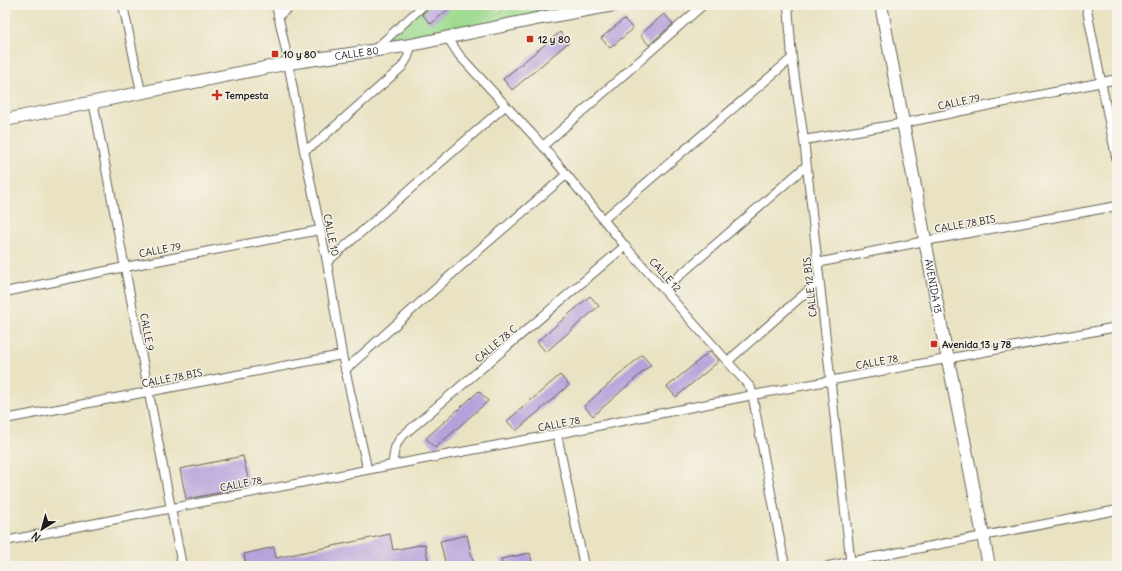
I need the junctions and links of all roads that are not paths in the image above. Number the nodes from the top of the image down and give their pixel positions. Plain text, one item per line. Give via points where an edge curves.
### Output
1 (123, 5) edge
2 (276, 5) edge
3 (292, 5) edge
4 (424, 5) edge
5 (614, 5) edge
6 (703, 5) edge
7 (788, 5) edge
8 (881, 5) edge
9 (1086, 5) edge
10 (278, 16) junction
11 (448, 38) junction
12 (411, 45) junction
13 (373, 51) junction
14 (792, 58) junction
15 (289, 63) junction
16 (1117, 78) edge
17 (1102, 81) junction
18 (141, 92) junction
19 (93, 101) junction
20 (506, 106) junction
21 (5, 120) edge
22 (904, 124) junction
23 (804, 140) junction
24 (543, 146) junction
25 (304, 150) junction
26 (1117, 162) edge
27 (806, 166) junction
28 (566, 175) junction
29 (1117, 206) edge
30 (604, 219) junction
31 (320, 230) junction
32 (925, 241) junction
33 (626, 246) junction
34 (327, 262) junction
35 (818, 263) junction
36 (124, 267) junction
37 (819, 281) junction
38 (664, 289) junction
39 (5, 292) edge
40 (1117, 327) edge
41 (342, 356) junction
42 (947, 360) junction
43 (728, 361) junction
44 (345, 370) junction
45 (830, 380) junction
46 (149, 393) junction
47 (753, 395) junction
48 (5, 419) edge
49 (557, 434) junction
50 (392, 465) junction
51 (366, 470) junction
52 (171, 508) junction
53 (1117, 510) edge
54 (984, 536) junction
55 (5, 541) edge
56 (851, 564) edge
57 (182, 566) edge
58 (584, 566) edge
59 (785, 566) edge
60 (828, 566) edge
61 (989, 566) edge

1 - 18 street
2 - 10 street, CALLE 10
3 - 10 street
4 - 13 street
5 - 11 street, CALLE 80
6 - 24 street
7 - 14 street, CALLE 12 BIS
8 - 22 street, AVENIDA 13
9 - 17 street
10 - 15 street, CALLE 10
11 - 12 street, CALLE 80
11 - 20 street, CALLE 12
12 - 13 street, CALLE 80
12 - 25 street via 402,67 315,144
13 - 15 street, CALLE 80
14 - 23 street, CALLE 12 BIS
14 - 30 street
15 - 18 street, CALLE 80
15 - 25 street, CALLE 10
16 - 17 street, CALLE 79
17 - 22 street, CALLE 79
17 - 26 street
18 - 19 street, CALLE 80
19 - 21 street, CALLE 80
19 - 36 street, CALLE 9
20 - 24 street, CALLE 12
20 - 34 street
22 - 23 street, CALLE 79
22 - 32 street, AVENIDA 13
23 - 27 street, CALLE 12 BIS
24 - 28 street, CALLE 12
25 - 31 street, CALLE 10
27 - 35 street, CALLE 12 BIS
27 - 38 street
28 - 30 street, CALLE 12
28 - 44 street
29 - 32 street, CALLE 78 BIS
30 - 33 street, CALLE 12
31 - 34 street, CALLE 10
31 - 36 street, CALLE 79
32 - 35 street, CALLE 78 BIS
32 - 42 street, AVENIDA 13
33 - 38 street, CALLE 12
33 - 50 street, CALLE 78 C via 400,438
34 - 41 street, CALLE 10
35 - 37 street, CALLE 12 BIS
36 - 39 street, CALLE 79
36 - 46 street, CALLE 9
37 - 43 street
37 - 45 street, CALLE 12 BIS
38 - 43 street, CALLE 12
40 - 42 street, CALLE 78
41 - 44 street, CALLE 10
41 - 46 street, CALLE 78 BIS
42 - 45 street, CALLE 78
42 - 54 street, AVENIDA 13
43 - 47 street, CALLE 12 via 751,388
44 - 51 street, CALLE 10
45 - 47 street, CALLE 78
45 - 56 street, CALLE 12 BIS
46 - 48 street, CALLE 78 BIS
46 - 52 street, CALLE 9
47 - 49 street, CALLE 78
47 - 59 street, CALLE 12
49 - 50 street, CALLE 78
49 - 58 street
50 - 51 street, CALLE 78
51 - 52 street, CALLE 78
52 - 55 street, CALLE 78
52 - 57 street, CALLE 9
53 - 54 street
54 - 56 street
54 - 61 street, AVENIDA 13
56 - 60 street

